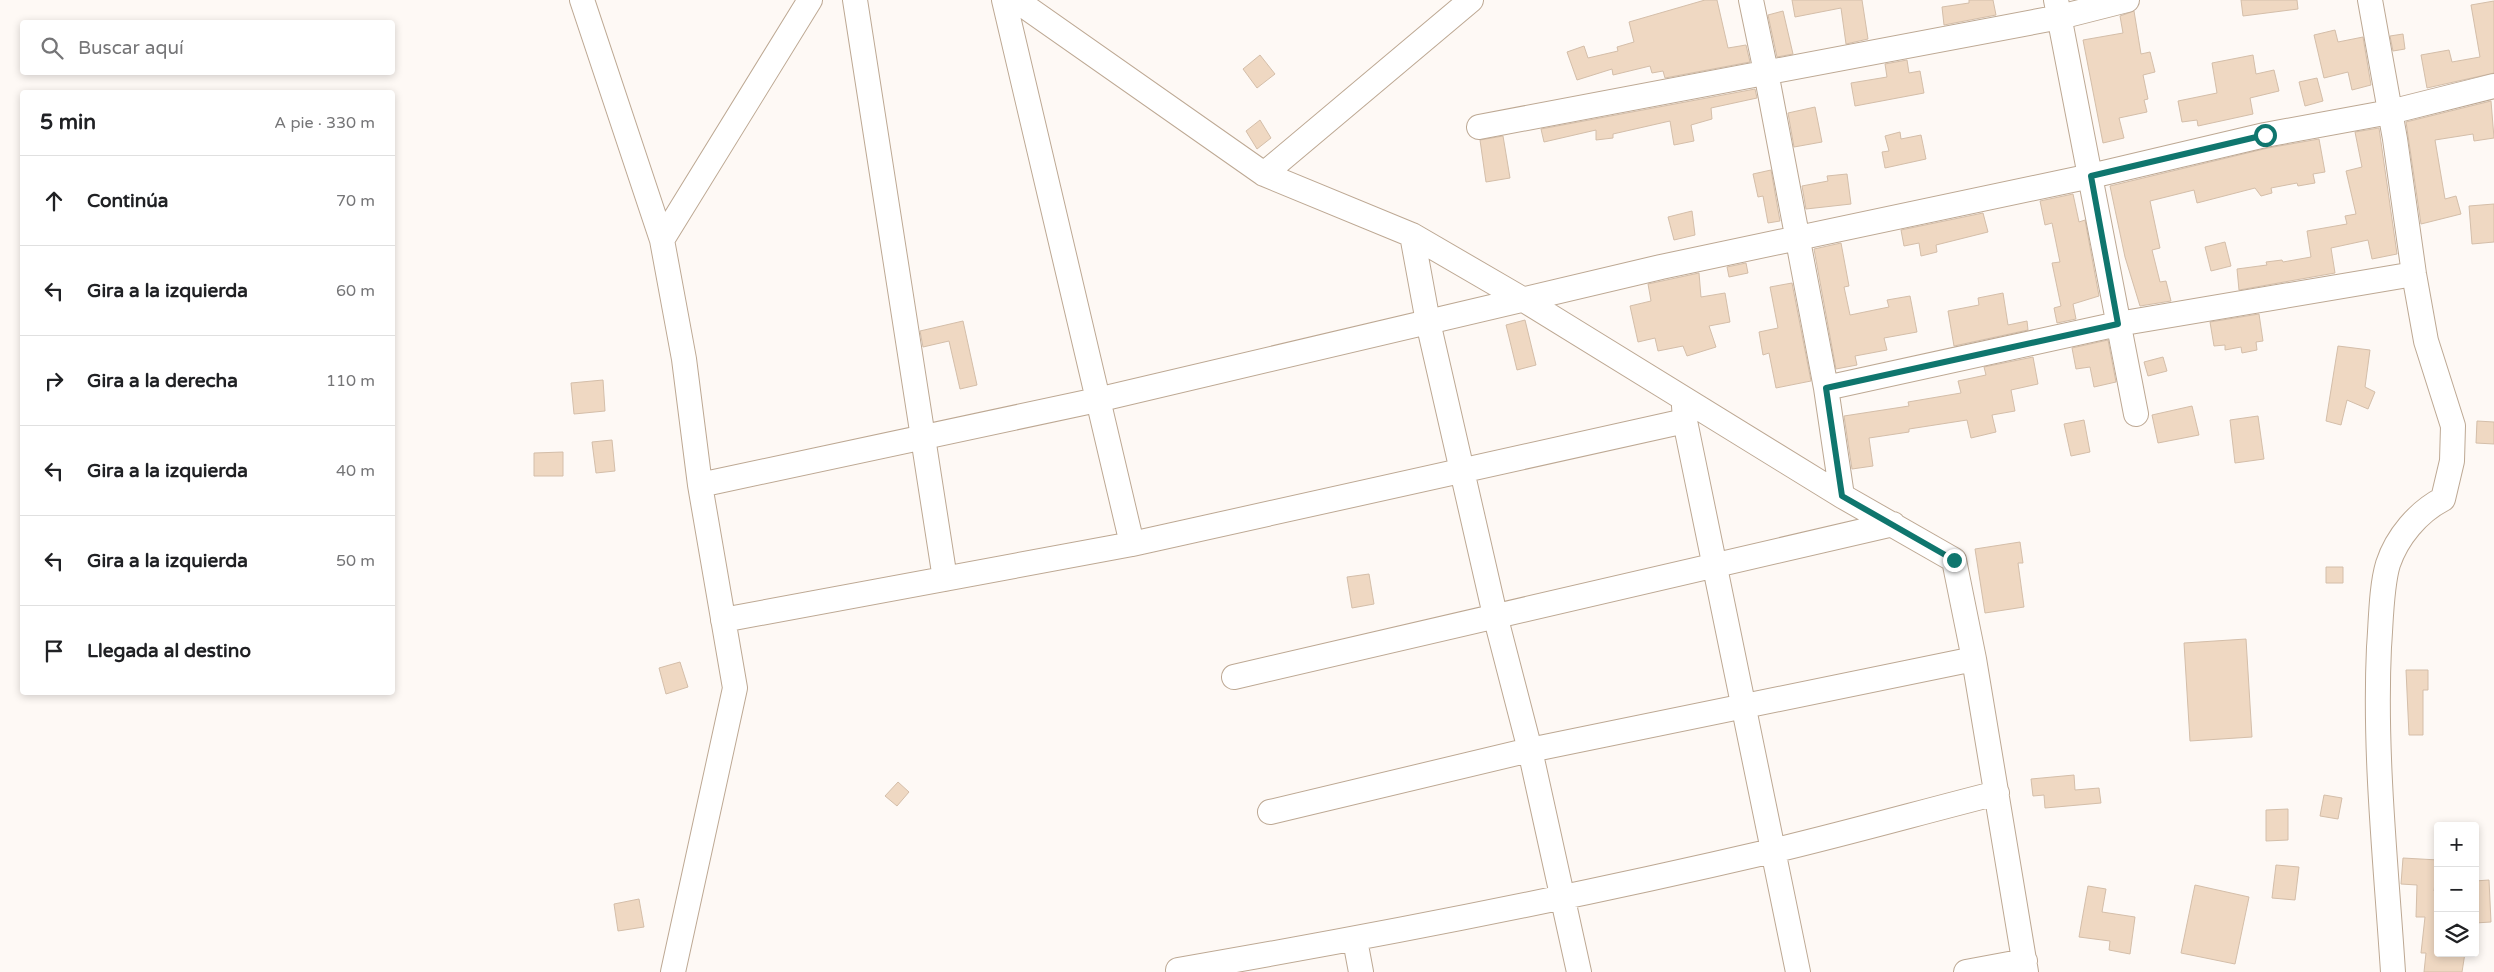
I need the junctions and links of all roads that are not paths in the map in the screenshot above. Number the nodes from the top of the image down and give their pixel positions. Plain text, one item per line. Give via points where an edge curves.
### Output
1 (582, 0) edge
2 (810, 0) edge
3 (855, 0) edge
4 (1004, 0) edge
5 (1016, 0) edge
6 (1471, 0) edge
7 (1751, 0) edge
8 (2127, 0) edge
9 (2370, 0) edge
10 (2058, 8) edge
11 (1766, 72) junction
12 (2494, 86) edge
13 (2390, 112) junction
14 (1478, 127) dead end
15 (1264, 174) junction
16 (2091, 176) junction
17 (1412, 234) junction
18 (1796, 238) junction
19 (662, 240) junction
20 (2414, 274) junction
21 (1524, 300) junction
22 (1428, 322) junction
23 (2118, 324) junction
24 (1826, 388) junction
25 (1097, 400) junction
26 (1684, 410) junction
27 (2136, 414) dead end
28 (922, 437) junction
29 (1462, 469) junction
30 (700, 485) junction
31 (1842, 496) junction
32 (1893, 524) junction
33 (1132, 544) junction
34 (1716, 564) junction
35 (945, 579) junction
36 (1495, 615) junction
37 (723, 620) junction
38 (1974, 659) junction
39 (1234, 677) dead end
40 (1743, 705) junction
41 (1530, 750) junction
42 (1997, 793) junction
43 (1270, 812) dead end
44 (1773, 850) junction
45 (1562, 896) junction
46 (1355, 940) junction
47 (2025, 966) edge
48 (1178, 970) dead end
49 (673, 972) edge
50 (1361, 972) edge
51 (1579, 972) edge
52 (1798, 972) edge
53 (1966, 972) edge
54 (2394, 972) edge

1 - 19 street
2 - 19 street
3 - 28 street
4 - 25 street
5 - 15 street
6 - 15 street
7 - 11 street
8 - 10 street
9 - 13 street
10 - 11 street
10 - 16 street
11 - 14 street
11 - 18 street
12 - 13 street
13 - 16 street via 2265,135
13 - 20 street
15 - 17 street
16 - 18 street
16 - 23 street
17 - 21 street
17 - 22 street
18 - 21 street
18 - 24 street
19 - 30 street via 684,360
20 - 23 street
20 - 54 street via 2426,342 2453,426 2452,461 2443,499 2410,524 2388,564 2381,620 2377,689
21 - 22 street
21 - 26 street
22 - 25 street
22 - 29 street
23 - 24 street
23 - 27 street
24 - 31 street
25 - 28 street
25 - 33 street
26 - 29 street
26 - 31 street
26 - 34 street
28 - 30 street
28 - 35 street
29 - 33 street
29 - 36 street
30 - 37 street
31 - 32 street
32 - 34 street
32 - 38 street via 1954,560
33 - 35 street
34 - 36 street
34 - 40 street
35 - 37 street
36 - 39 street
36 - 41 street
37 - 49 street via 735,688
38 - 40 street
38 - 42 street
40 - 41 street
40 - 44 street
41 - 43 street
41 - 45 street
42 - 44 street
42 - 47 street
44 - 45 street
44 - 52 street
45 - 46 street
45 - 51 street
46 - 48 street
46 - 50 street
47 - 53 street

